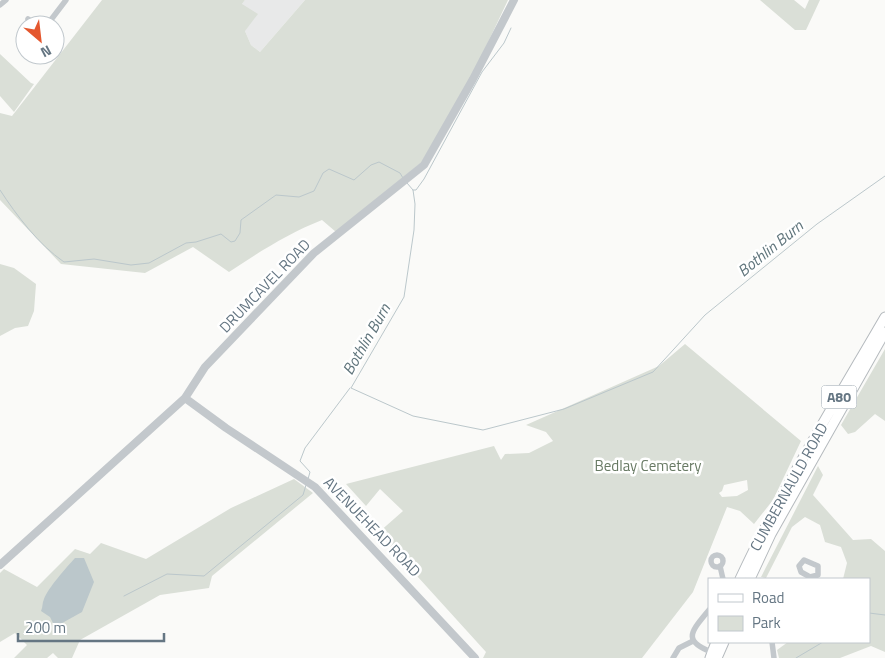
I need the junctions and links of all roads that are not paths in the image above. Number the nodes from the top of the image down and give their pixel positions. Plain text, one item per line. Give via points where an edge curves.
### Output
1 (6, 0) edge
2 (66, 0) edge
3 (514, 0) edge
4 (0, 5) edge
5 (55, 15) edge
6 (885, 317) edge
7 (885, 332) edge
8 (185, 398) junction
9 (795, 483) junction
10 (0, 566) edge
11 (720, 566) dead end
12 (723, 578) edge
13 (740, 578) edge
14 (750, 578) edge
15 (708, 611) edge
16 (693, 641) junction
17 (716, 643) edge
18 (723, 643) edge
19 (772, 643) edge
20 (714, 656) edge
21 (475, 658) edge
22 (673, 658) edge
23 (774, 658) edge

1 - 4 street
2 - 5 street
3 - 8 street, DRUMCAVEL ROAD via 424,165 314,253 206,367
6 - 9 main road, CUMBERNAULD ROAD / A80
7 - 9 main road, CUMBERNAULD ROAD / A80
8 - 10 street, DRUMCAVEL ROAD
8 - 21 street, AVENUEHEAD ROAD via 315,486
9 - 13 main road, CUMBERNAULD ROAD / A80 via 756,544
9 - 14 main road, CUMBERNAULD ROAD / A80
11 - 12 street
15 - 16 street via 693,629
16 - 20 street
16 - 22 street via 679,648
17 - 20 main road
18 - 20 main road
19 - 23 street

